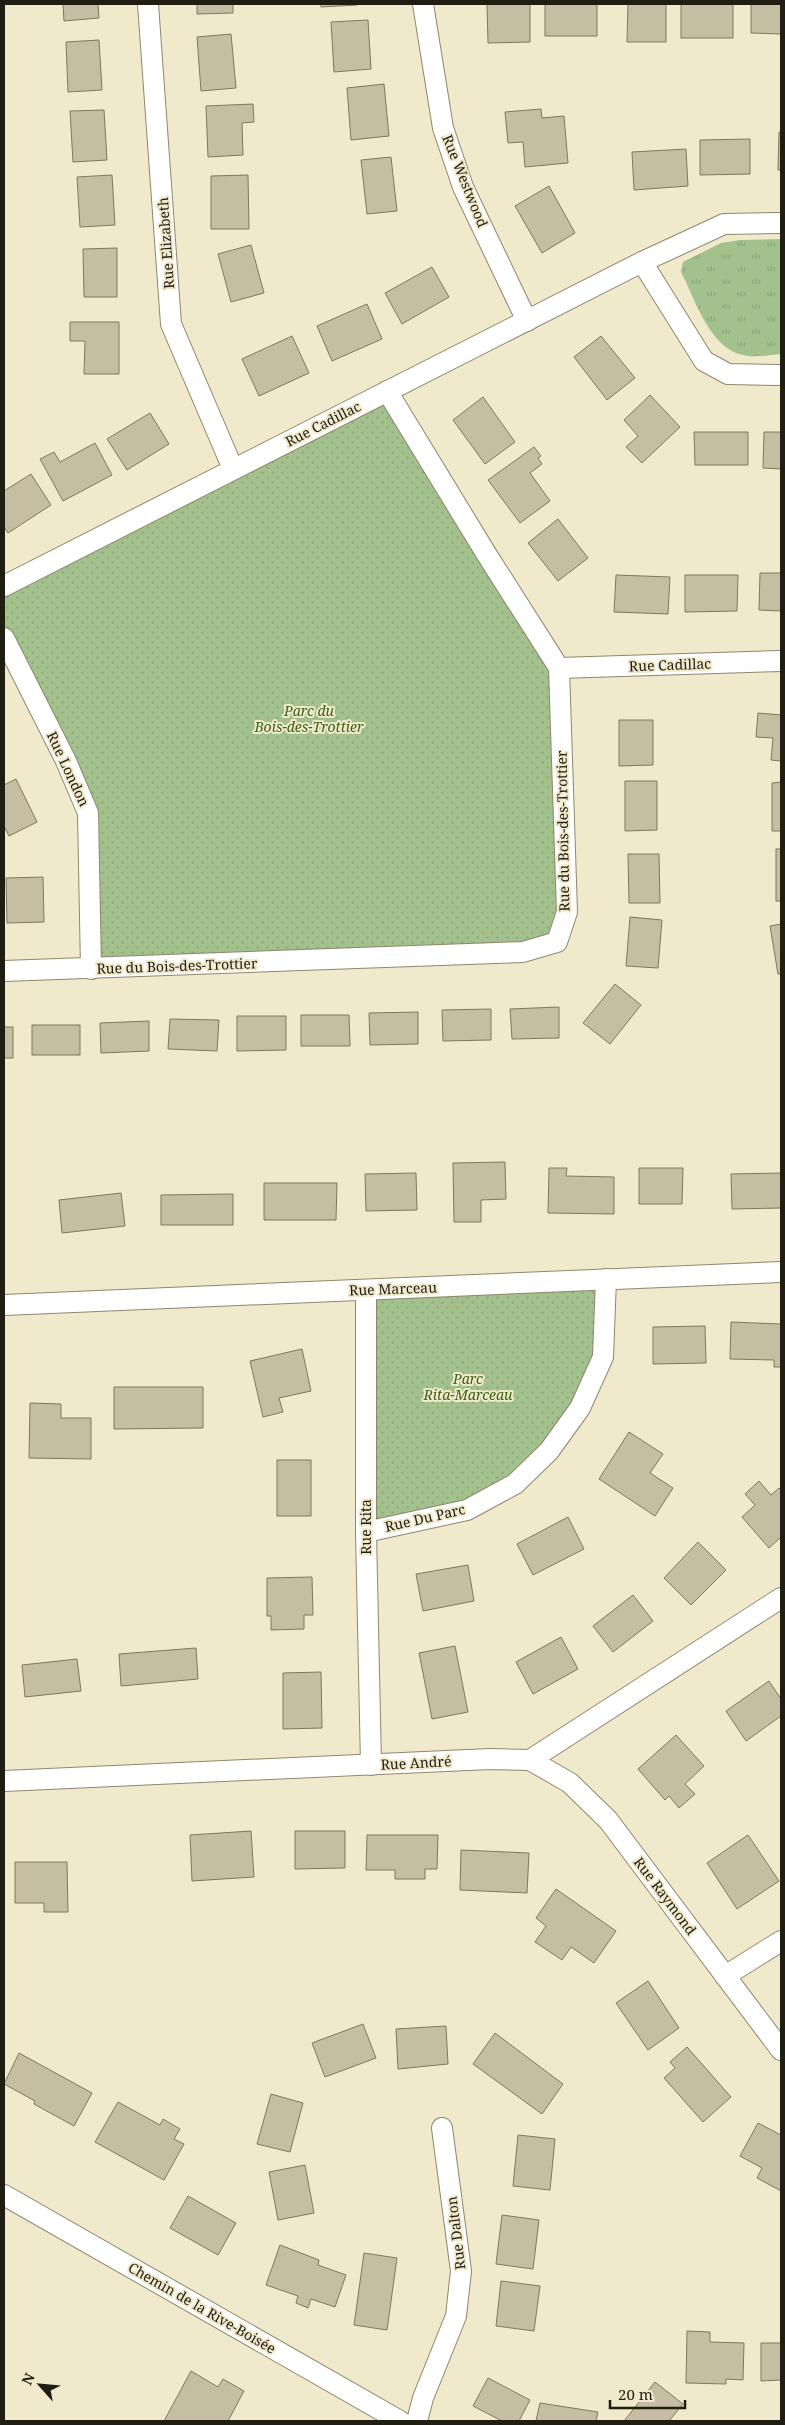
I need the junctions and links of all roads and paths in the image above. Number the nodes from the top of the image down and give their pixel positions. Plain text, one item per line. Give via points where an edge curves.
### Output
1 (148, 4) edge
2 (423, 4) edge
3 (781, 223) edge
4 (642, 262) junction
5 (527, 321) junction
6 (781, 374) edge
7 (387, 391) junction
8 (234, 469) junction
9 (4, 586) edge
10 (4, 638) edge
11 (781, 661) edge
12 (558, 668) junction
13 (91, 969) junction
14 (4, 971) edge
15 (781, 1272) edge
16 (606, 1279) junction
17 (366, 1290) junction
18 (4, 1305) edge
19 (366, 1532) junction
20 (781, 1598) edge
21 (530, 1760) junction
22 (371, 1765) junction
23 (4, 1781) edge
24 (781, 1941) edge
25 (726, 1976) junction
26 (781, 2050) edge
27 (442, 2128) dead end
28 (4, 2194) edge
29 (400, 2421) edge
30 (417, 2421) edge

1 - 8 street, Rue Elizabeth via 172,324
2 - 5 street, Rue Westwood via 443,128 464,187
3 - 4 street, Rue Cadillac via 724,224
4 - 5 street, Rue Cadillac
4 - 6 street via 704,361 728,374
5 - 7 street, Rue Cadillac
7 - 8 street, Rue Cadillac
7 - 12 street, Rue du Bois-des-Trottier
8 - 9 street, Rue Cadillac
10 - 13 street, Rue London via 66,761 88,813
11 - 12 street, Rue Cadillac
12 - 13 street, Rue du Bois-des-Trottier via 568,912 557,942 523,952
13 - 14 street, Rue du Bois-des-Trottier
15 - 16 street, Rue Marceau
16 - 17 street, Rue Marceau
16 - 19 street, Rue Du Parc via 603,1357 580,1408 549,1451 515,1484 467,1510
17 - 18 street, Rue Marceau
17 - 19 street, Rue Rita
19 - 22 street, Rue Rita
20 - 21 street
21 - 22 street, Rue André
21 - 25 street, Rue Raymond via 570,1783 608,1820
22 - 23 street, Rue André
24 - 25 street
25 - 26 street, Rue Raymond
27 - 30 street, Rue Dalton via 462,2272 456,2316
28 - 29 street, Chemin de la Rive-Boisée

